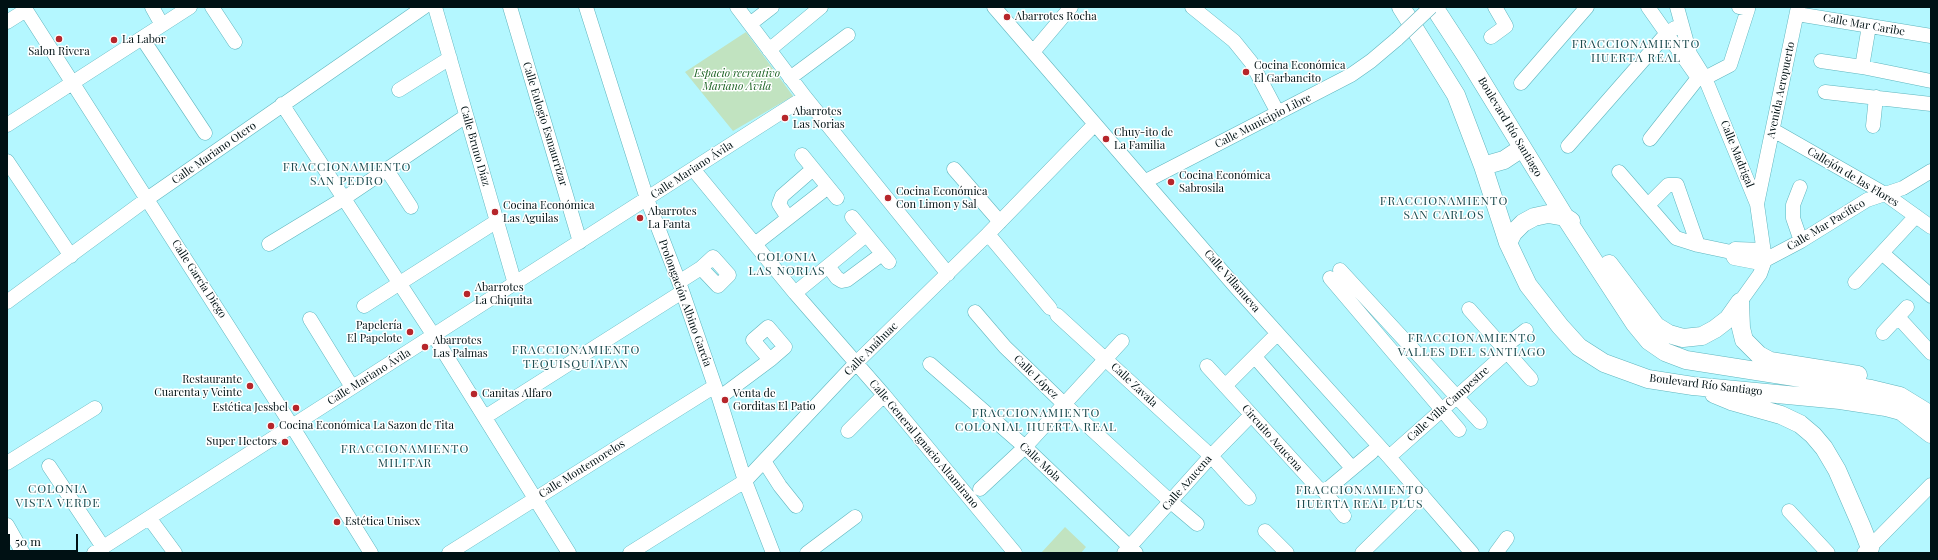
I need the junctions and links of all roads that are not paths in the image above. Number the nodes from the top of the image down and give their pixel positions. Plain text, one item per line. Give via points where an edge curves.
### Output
1 (152, 7) edge
2 (190, 7) edge
3 (212, 7) edge
4 (424, 7) edge
5 (435, 7) edge
6 (510, 7) edge
7 (586, 7) edge
8 (772, 7) edge
9 (821, 7) edge
10 (994, 7) edge
11 (1071, 7) edge
12 (1192, 7) edge
13 (1401, 7) edge
14 (1432, 7) edge
15 (1495, 7) edge
16 (1587, 7) edge
17 (1648, 7) edge
18 (1678, 7) edge
19 (1739, 7) edge
20 (25, 9) edge
21 (742, 9) edge
22 (1797, 10) edge
23 (7, 22) edge
24 (750, 24) junction
25 (1682, 24) junction
26 (162, 25) junction
27 (1869, 26) junction
28 (1667, 33) junction
29 (848, 35) dead end
30 (1931, 36) edge
31 (1491, 37) dead end
32 (142, 38) junction
33 (235, 42) dead end
34 (769, 50) junction
35 (1033, 52) junction
36 (450, 58) junction
37 (1821, 61) dead end
38 (1862, 67) junction
39 (790, 78) junction
40 (1701, 78) junction
41 (1931, 81) edge
42 (71, 83) junction
43 (1521, 83) dead end
44 (1931, 86) edge
45 (399, 90) dead end
46 (1825, 92) dead end
47 (805, 97) junction
48 (1876, 97) junction
49 (1931, 100) edge
50 (282, 104) junction
51 (1931, 104) edge
52 (1278, 113) junction
53 (466, 116) junction
54 (1095, 124) junction
55 (7, 125) edge
56 (1873, 126) dead end
57 (1772, 130) junction
58 (205, 133) dead end
59 (1650, 139) dead end
60 (1568, 146) dead end
61 (1522, 148) junction
62 (802, 155) dead end
63 (7, 161) edge
64 (1483, 166) junction
65 (693, 169) junction
66 (813, 169) junction
67 (386, 170) junction
68 (954, 170) dead end
69 (1743, 170) junction
70 (1931, 171) edge
71 (1619, 172) dead end
72 (1763, 173) junction
73 (1146, 181) junction
74 (1800, 187) dead end
75 (1885, 194) junction
76 (147, 199) junction
77 (343, 199) junction
78 (647, 199) junction
79 (1757, 204) junction
80 (1648, 205) junction
81 (411, 208) dead end
82 (1565, 216) junction
83 (1916, 216) junction
84 (852, 217) dead end
85 (788, 218) junction
86 (497, 221) junction
87 (1000, 222) junction
88 (1931, 227) edge
89 (988, 234) junction
90 (866, 235) junction
91 (1801, 241) junction
92 (580, 242) junction
93 (1508, 243) junction
94 (269, 244) dead end
95 (755, 244) junction
96 (1698, 245) junction
97 (1882, 253) junction
98 (1764, 255) junction
99 (72, 256) junction
100 (828, 266) junction
101 (701, 268) dead end
102 (948, 274) junction
103 (1855, 282) dead end
104 (399, 284) junction
105 (514, 284) junction
106 (680, 287) junction
107 (795, 293) junction
108 (1931, 296) edge
109 (7, 302) edge
110 (1740, 302) junction
111 (364, 306) dead end
112 (1469, 309) dead end
113 (975, 312) dead end
114 (310, 319) dead end
115 (1390, 326) junction
116 (1526, 330) dead end
117 (1883, 333) dead end
118 (434, 336) junction
119 (1379, 336) junction
120 (1272, 340) dead end
121 (1122, 341) dead end
122 (1505, 350) junction
123 (1931, 353) edge
124 (1254, 357) junction
125 (1106, 358) junction
126 (770, 360) dead end
127 (856, 363) junction
128 (930, 364) dead end
129 (1207, 366) dead end
130 (1531, 379) dead end
131 (1225, 386) junction
132 (1693, 386) junction
133 (352, 388) junction
134 (717, 392) junction
135 (884, 395) junction
136 (1900, 396) junction
137 (1456, 397) junction
138 (1063, 403) junction
139 (95, 408) dead end
140 (1441, 410) junction
141 (1251, 415) junction
142 (1931, 415) edge
143 (485, 417) junction
144 (1480, 422) dead end
145 (292, 426) junction
146 (1459, 430) dead end
147 (848, 431) dead end
148 (1931, 434) edge
149 (1025, 447) junction
150 (1372, 452) dead end
151 (1211, 456) junction
152 (1389, 456) junction
153 (764, 461) junction
154 (7, 463) edge
155 (50, 466) dead end
156 (1352, 468) junction
157 (745, 481) junction
158 (1931, 486) edge
159 (980, 489) dead end
160 (1323, 490) junction
161 (1422, 494) junction
162 (1250, 498) dead end
163 (535, 499) junction
164 (1171, 502) junction
165 (796, 506) dead end
166 (1789, 511) dead end
167 (1344, 516) dead end
168 (855, 517) dead end
169 (150, 519) junction
170 (1197, 524) dead end
171 (7, 525) edge
172 (1265, 531) dead end
173 (1507, 538) dead end
174 (99, 550) edge
175 (1130, 551) edge
176 (1869, 551) edge
177 (23, 553) edge
178 (175, 553) edge
179 (371, 553) edge
180 (449, 553) edge
181 (569, 553) edge
182 (630, 553) edge
183 (773, 553) edge
184 (807, 553) edge
185 (1015, 553) edge
186 (1287, 553) edge
187 (1362, 553) edge
188 (1472, 553) edge
189 (1496, 553) edge
190 (1828, 553) edge

1 - 26 street
2 - 26 street
3 - 33 street
4 - 50 street, Calle Mariano Otero
5 - 36 street, Calle Bruno Díaz
6 - 92 street, Calle Eulogio Esmaurrizar
7 - 78 street, Prolongación Albino García
8 - 24 street
9 - 34 street
10 - 35 street, Calle Villanueva
11 - 35 street
12 - 52 street via 1234,41 1251,62
13 - 64 main road, Boulevard Río Santiago via 1456,94
14 - 52 street, Calle Municipio Libre, bridge via 1371,61 1351,75
14 - 61 main road, Boulevard Río Santiago via 1468,59
15 - 31 street via 1506,26
16 - 43 street
17 - 28 street
18 - 25 street, Calle Madrigal
19 - 40 street via 1748,9 1730,65
20 - 23 street
20 - 42 street, Calle García Diego
21 - 24 street
22 - 27 street, Calle Mar Caribe
22 - 57 street, Avenida Aeropuerto
24 - 34 street
25 - 28 street
25 - 40 street, Calle Madrigal via 1690,54
26 - 32 street
27 - 30 street, Calle Mar Caribe
27 - 38 street
28 - 40 street
28 - 60 street
29 - 39 street
32 - 42 street
32 - 58 street
34 - 39 street
35 - 54 street, Calle Villanueva
36 - 45 street
36 - 53 street, Calle Bruno Díaz
37 - 38 street
38 - 41 street
39 - 47 street
40 - 59 street
40 - 69 street, Calle Madrigal
42 - 55 street
42 - 76 street, Calle García Diego
44 - 49 street
46 - 48 street
47 - 65 street, Calle Mariano Ávila
47 - 102 street
48 - 51 street
48 - 56 street
50 - 76 street, Calle Mariano Otero
50 - 77 street
52 - 73 street, Calle Municipio Libre
53 - 67 street
53 - 86 street, Calle Bruno Díaz
54 - 73 street, Calle Villanueva
54 - 87 street, Calle Anáhuac
57 - 72 street, Avenida Aeropuerto
57 - 75 street, Callejón de las Flores
61 - 64 main road via 1504,160
61 - 82 main road, Boulevard Río Santiago
62 - 66 street
63 - 99 street
64 - 93 main road, Boulevard Río Santiago
65 - 78 street, Calle Mariano Ávila
65 - 95 street, Calle General Ignacio Altamirano
66 - 85 street via 782,196 779,204
66 - 85 street via 832,193
67 - 77 street
67 - 81 street
68 - 87 street
69 - 72 street
69 - 79 street, Calle Madrigal
70 - 75 street, Calle Mar Pacífico via 1903,188
71 - 80 street
72 - 79 street, Avenida Aeropuerto
73 - 152 street, Calle Villanueva via 1234,285
74 - 91 street via 1793,205 1793,218
75 - 83 street, Callejón de las Flores
75 - 91 street, Calle Mar Pacífico via 1867,200
76 - 99 street, Calle Mariano Otero
76 - 145 street, Calle García Diego
77 - 94 street
77 - 104 street
78 - 92 street, Calle Mariano Ávila
78 - 106 street, Prolongación Albino García
79 - 98 street, Calle Madrigal
80 - 96 street via 1676,238
80 - 96 street via 1668,185 1677,185
82 - 93 main road via 1548,214 1534,217 1512,233
82 - 110 main road via 1584,230 1656,326 1669,334 1683,338 1702,336 1715,330 1728,319
82 - 136 main road, Boulevard Río Santiago via 1635,324 1649,341 1666,352 1686,360 1871,389
83 - 88 street, Callejón de las Flores
83 - 97 street
84 - 90 street
85 - 95 street
86 - 104 street
86 - 105 street, Calle Bruno Díaz
87 - 89 street, Calle Anáhuac
89 - 102 street, Calle Anáhuac
89 - 125 street, Calle Zavala via 1053,312
90 - 100 street
90 - 100 street via 885,258 842,281
91 - 98 street, Calle Mar Pacífico
92 - 105 street, Calle Mariano Ávila
93 - 132 main road, Boulevard Río Santiago via 1528,285 1579,347 1604,363 1648,379
95 - 107 street, Calle General Ignacio Altamirano
96 - 98 street
97 - 103 street
97 - 108 street
98 - 110 street via 1760,274
99 - 109 street, Calle Mariano Otero
100 - 107 street
101 - 106 street
102 - 127 street, Calle Anáhuac
104 - 111 street
104 - 118 street
105 - 118 street, Calle Mariano Ávila
106 - 134 street, Prolongación Albino García
106 - 143 street
107 - 127 street, Calle General Ignacio Altamirano
110 - 136 main road via 1744,340 1759,355 1770,361 1878,379
112 - 122 street
113 - 138 street, Calle López via 1005,347
114 - 133 street
115 - 119 street
115 - 119 street via 1335,274
115 - 137 street
116 - 122 street, Calle Villa Campestre
117 - 123 street via 1903,312
118 - 133 street, Calle Mariano Ávila
118 - 143 street
119 - 140 street
120 - 124 street
121 - 125 street
122 - 130 street
122 - 137 street, Calle Villa Campestre
124 - 131 street
124 - 156 street
125 - 138 street
125 - 151 street, Calle Zavala
126 - 134 street, Calle Montemorelos
127 - 135 street, Calle General Ignacio Altamirano
127 - 153 street, Calle Anáhuac
128 - 149 street, Calle Mola
129 - 131 street, Circuito Azucena
131 - 141 street, Circuito Azucena
132 - 148 main road, Boulevard Río Santiago via 1886,407 1901,411
132 - 176 main road via 1731,401 1781,415 1800,424 1814,436 1837,470 1862,525
133 - 145 street, Calle Mariano Ávila
134 - 157 street, Prolongación Albino García
134 - 163 street, Calle Montemorelos
135 - 147 street
135 - 185 street, Calle General Ignacio Altamirano
136 - 142 main road, Boulevard Río Santiago
137 - 140 street, Calle Villa Campestre
137 - 144 street
138 - 149 street
138 - 164 street, Calle López
139 - 154 street
140 - 146 street
140 - 152 street, Calle Villa Campestre
141 - 151 street, Calle Azucena
141 - 160 street, Circuito Azucena via 1318,488
143 - 163 street
145 - 169 street, Calle Mariano Ávila
145 - 179 street, Calle García Diego
149 - 159 street
149 - 175 street, Calle Mola
150 - 156 street
151 - 162 street, Calle Zavala
151 - 164 street, Calle Azucena
152 - 161 street, Calle Villanueva
153 - 157 street, Calle Anáhuac
153 - 165 street
155 - 174 street
156 - 160 street via 1329,488
157 - 182 street, Calle Anáhuac
157 - 183 street, Prolongación Albino García
158 - 176 street
160 - 167 street, Circuito Azucena
161 - 187 street
161 - 188 street, Calle Villanueva
163 - 180 street, Calle Montemorelos
163 - 181 street
164 - 170 street, Calle López
164 - 175 street, Calle Azucena
166 - 190 street
168 - 184 street
169 - 174 street, Calle Mariano Ávila
169 - 178 street
171 - 177 street
172 - 186 street
173 - 189 street

